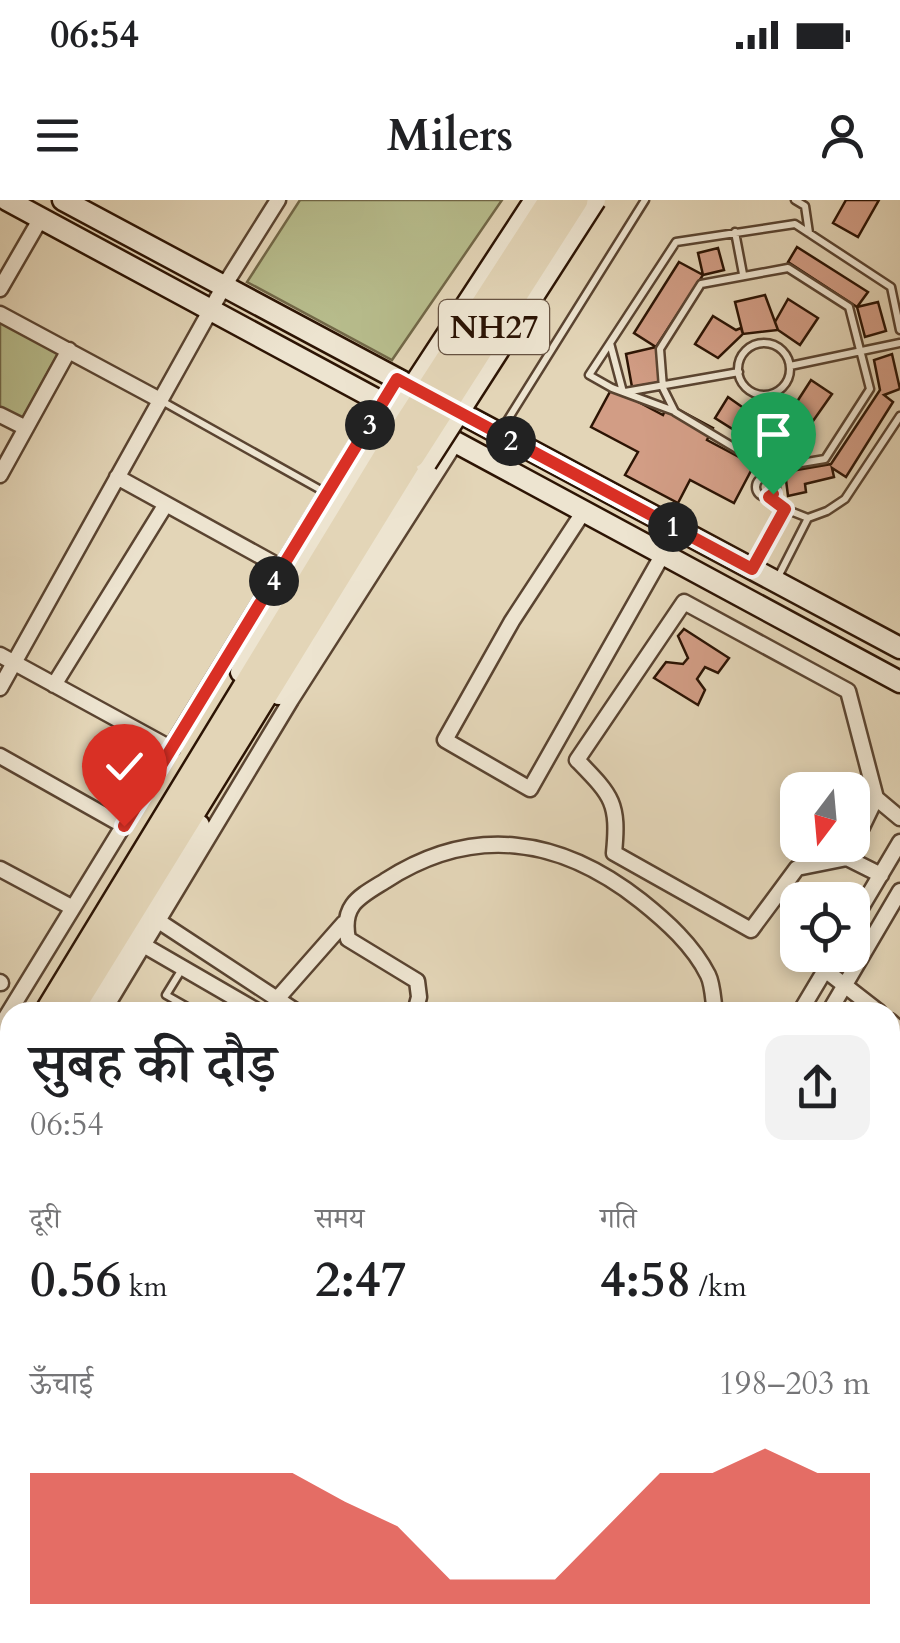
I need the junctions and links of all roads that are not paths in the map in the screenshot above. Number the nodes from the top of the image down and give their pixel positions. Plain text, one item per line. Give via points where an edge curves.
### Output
1 (7, 200) edge
2 (64, 200) edge
3 (278, 200) edge
4 (534, 200) edge
5 (552, 200) edge
6 (575, 200) edge
7 (594, 200) edge
8 (645, 200) edge
9 (795, 200) edge
10 (807, 203) edge
11 (41, 218) junction
12 (735, 232) junction
13 (810, 234) junction
14 (743, 274) junction
15 (224, 286) junction
16 (0, 289) edge
17 (210, 310) junction
18 (0, 314) edge
19 (900, 330) edge
20 (610, 343) junction
21 (900, 343) edge
22 (69, 350) junction
23 (860, 351) junction
24 (790, 366) junction
25 (739, 372) junction
26 (397, 379) junction
27 (663, 388) junction
28 (623, 392) junction
29 (160, 400) junction
30 (383, 403) junction
31 (675, 412) junction
32 (0, 415) edge
33 (900, 416) edge
34 (26, 428) junction
35 (498, 434) junction
36 (456, 442) junction
37 (404, 449) junction
38 (759, 460) junction
39 (0, 475) edge
40 (117, 477) junction
41 (763, 477) junction
42 (329, 494) junction
43 (769, 497) junction
44 (166, 504) junction
45 (369, 504) junction
46 (629, 504) junction
47 (785, 509) junction
48 (584, 511) junction
49 (808, 518) junction
50 (616, 528) junction
51 (663, 554) junction
52 (282, 568) junction
53 (752, 569) junction
54 (776, 581) junction
55 (900, 648) edge
56 (7, 659) edge
57 (900, 682) edge
58 (54, 685) junction
59 (0, 688) edge
60 (172, 749) junction
61 (0, 756) edge
62 (869, 772) edge
63 (870, 775) edge
64 (876, 798) junction
65 (870, 811) edge
66 (900, 818) edge
67 (124, 826) junction
68 (900, 842) edge
69 (827, 862) edge
70 (855, 862) edge
71 (0, 869) edge
72 (881, 876) junction
73 (900, 891) edge
74 (870, 894) edge
75 (73, 908) junction
76 (160, 922) junction
77 (344, 923) junction
78 (145, 946) junction
79 (78, 954) junction
80 (182, 968) junction
81 (824, 972) edge
82 (828, 972) edge
83 (846, 984) junction
84 (277, 999) junction
85 (15, 1002) edge
86 (43, 1002) edge
87 (53, 1002) edge
88 (76, 1002) edge
89 (94, 1002) edge
90 (109, 1002) edge
91 (178, 1002) edge
92 (241, 1002) edge
93 (282, 1002) edge
94 (418, 1002) edge
95 (714, 1002) edge
96 (806, 1002) edge
97 (835, 1002) edge
98 (868, 1002) edge

1 - 11 street
2 - 15 street
3 - 15 street
4 - 37 street, bridge
5 - 37 highway, NH27, bridge
6 - 37 highway, NH27, bridge
7 - 37 street, bridge
8 - 35 lane
9 - 10 lane
10 - 13 lane
11 - 16 street
11 - 17 street
12 - 13 lane via 795,224
12 - 14 lane
12 - 20 lane via 676,242
13 - 19 lane via 891,287
14 - 23 lane via 788,268 834,297 849,307
14 - 27 lane via 701,284 660,350
15 - 17 street
15 - 26 street
17 - 29 street
17 - 30 street
18 - 22 street
20 - 28 lane
20 - 28 lane via 589,375
21 - 23 lane
22 - 29 street
22 - 34 street
23 - 24 lane
23 - 38 lane via 870,389 825,458 777,467
24 - 25 lane via 776,346 758,344 744,353
24 - 25 lane via 781,389 766,395 750,390
25 - 27 lane
26 - 30 street
26 - 35 street
27 - 28 lane
27 - 31 lane
28 - 31 lane
29 - 40 street
29 - 42 lane
30 - 36 street
30 - 42 street
31 - 38 lane
32 - 34 street
33 - 49 lane via 846,499
34 - 39 street
35 - 46 street
36 - 48 street
36 - 76 street via 291,700
37 - 45 highway, NH27
37 - 45 highway
37 - 79 street
37 - 89 street via 237,760
38 - 41 lane
40 - 44 street
40 - 56 street
41 - 43 lane via 776,485
41 - 43 lane via 756,491
42 - 52 street
43 - 47 lane
44 - 52 street
44 - 58 street
45 - 79 highway, NH27
45 - 88 highway, NH27
46 - 50 street
46 - 53 street
47 - 49 lane
47 - 53 lane
48 - 50 street
48 - 51 street via 444,740 530,789
49 - 54 lane
50 - 51 street
51 - 57 street
52 - 60 street
53 - 54 street
54 - 55 street
56 - 58 street
56 - 59 street
58 - 60 street
60 - 67 street
61 - 67 street
62 - 69 street via 848,691 684,602 577,760 608,792 617,820 614,853 751,930 796,868
63 - 64 street
64 - 65 street
64 - 66 street
67 - 75 street
68 - 72 street
70 - 72 street
71 - 75 street
72 - 74 street
73 - 83 street
75 - 85 street
76 - 78 street
76 - 84 street
77 - 84 street
77 - 94 street via 348,939 416,981
77 - 95 street via 352,902 422,858 528,846 563,854 619,884 673,927 709,976
78 - 80 street
78 - 90 street
79 - 86 street
79 - 87 highway, NH27
80 - 91 lane via 166,995
80 - 92 street
81 - 96 street
82 - 83 street
83 - 97 street
83 - 98 street
84 - 93 street

